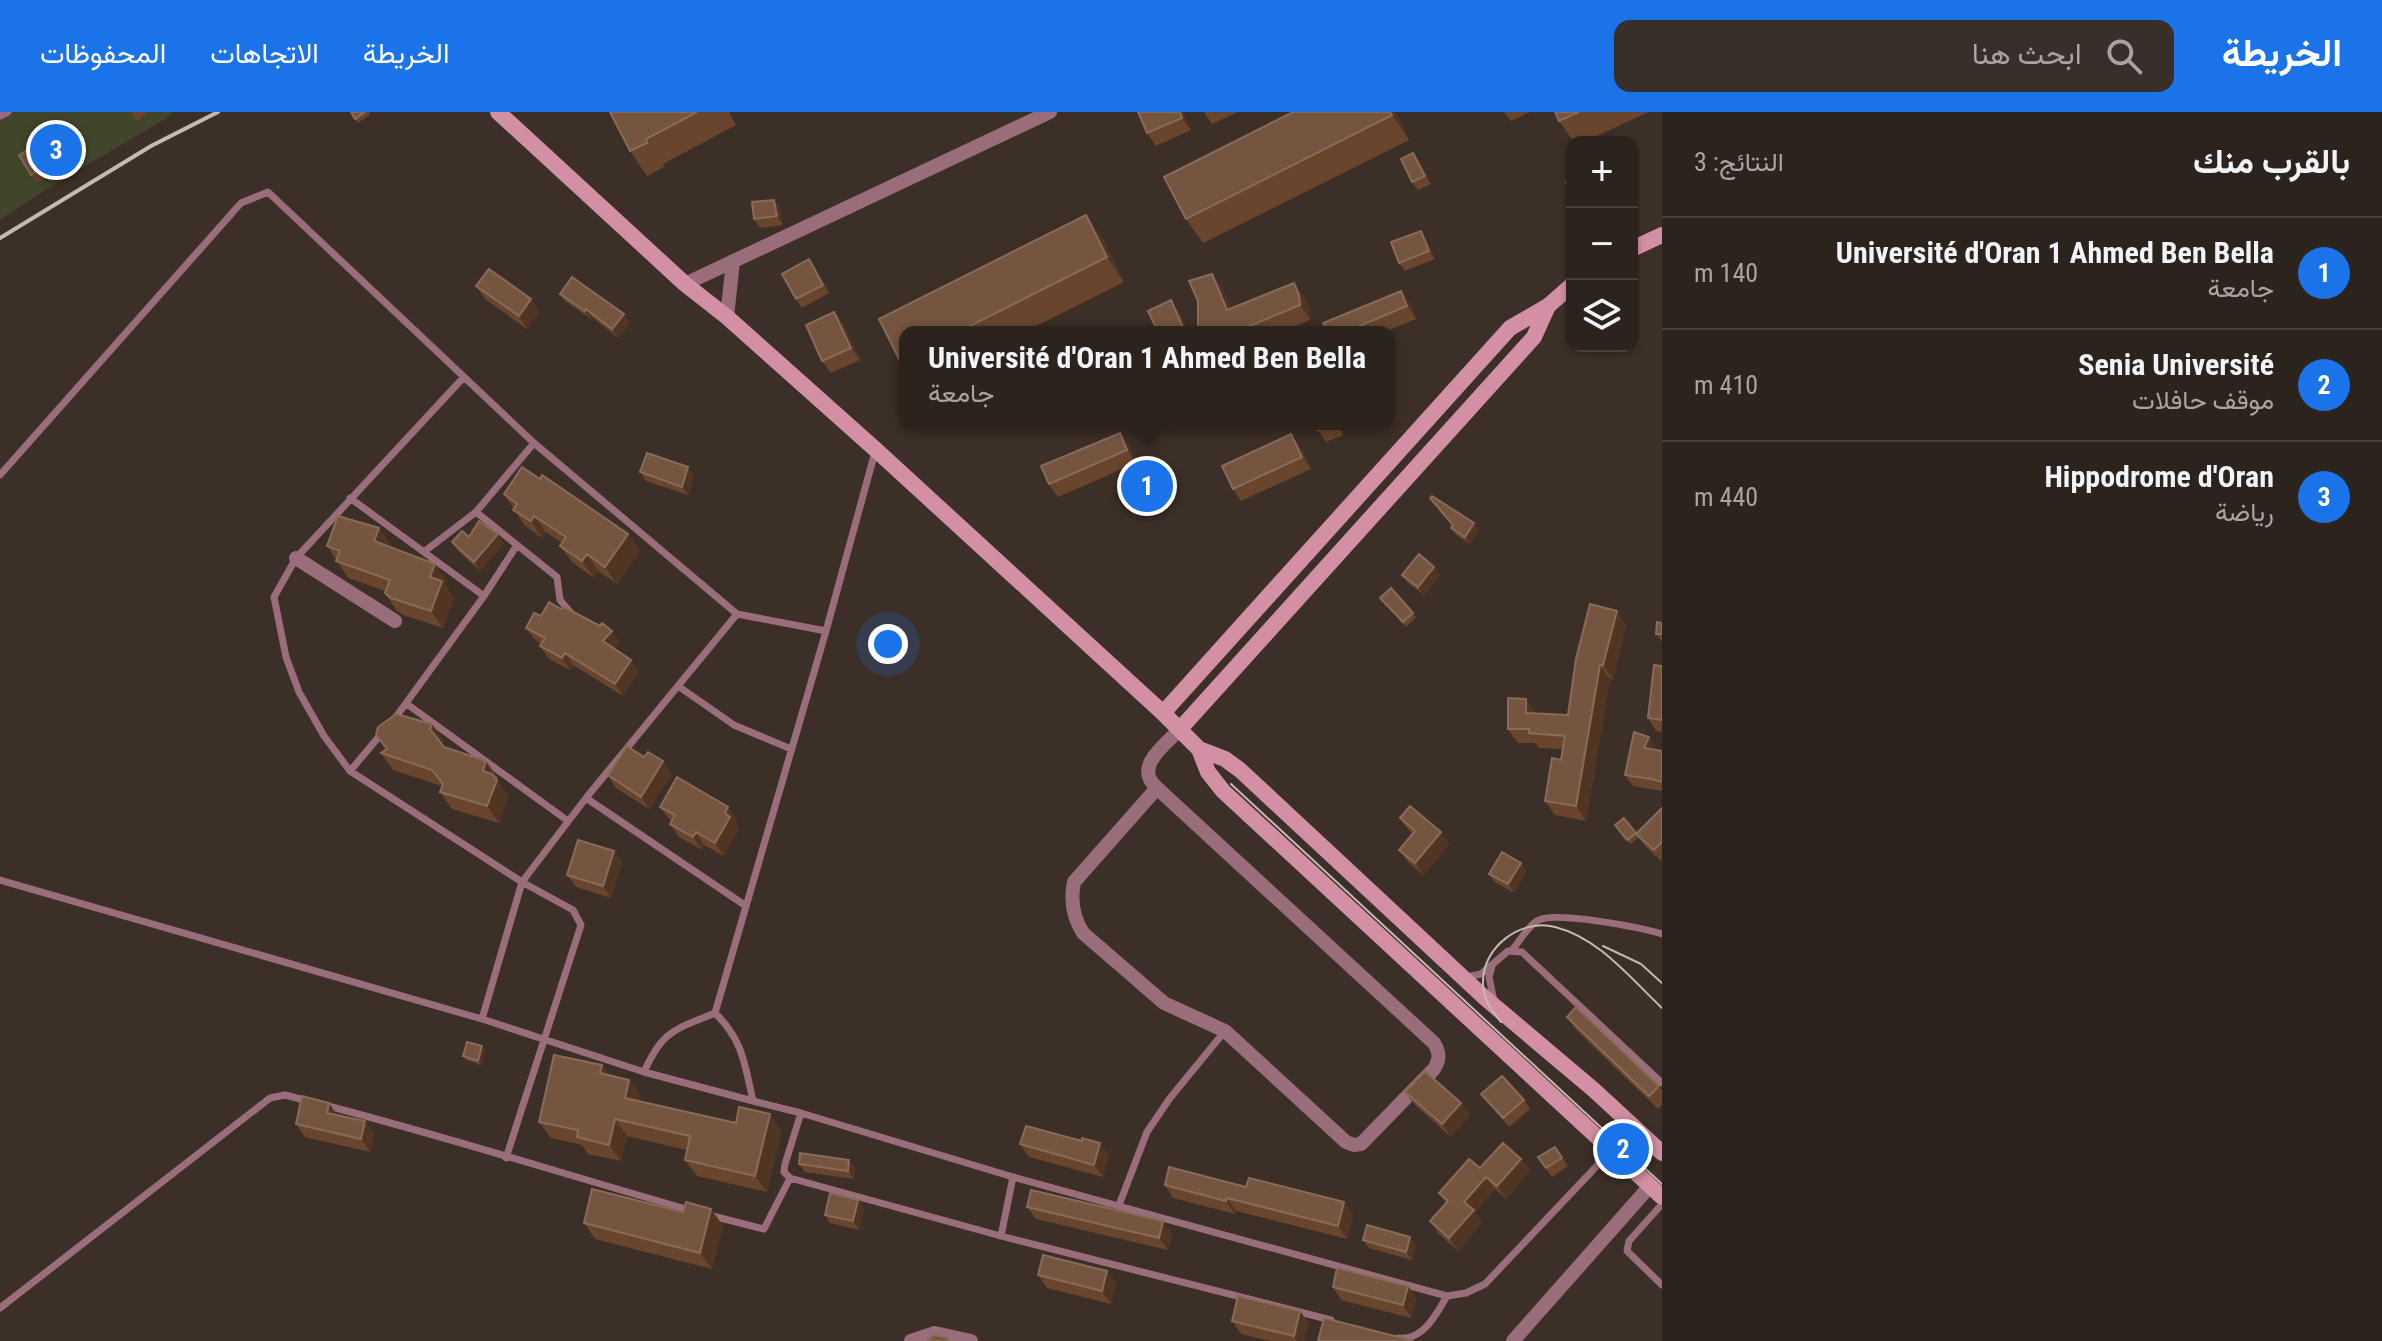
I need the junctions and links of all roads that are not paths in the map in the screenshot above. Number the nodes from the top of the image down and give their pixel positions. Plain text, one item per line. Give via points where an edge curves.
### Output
1 (8, 112) edge
2 (498, 112) edge
3 (1050, 112) edge
4 (0, 116) edge
5 (1662, 235) edge
6 (1638, 246) edge
7 (733, 261) junction
8 (685, 284) junction
9 (1566, 290) edge
10 (1548, 306) junction
11 (727, 317) junction
12 (464, 377) junction
13 (534, 443) junction
14 (875, 449) junction
15 (0, 475) edge
16 (350, 498) junction
17 (476, 512) junction
18 (517, 545) junction
19 (425, 551) junction
20 (296, 558) junction
21 (484, 596) junction
22 (571, 613) edge
23 (737, 614) junction
24 (395, 621) dead end
25 (826, 631) junction
26 (678, 686) junction
27 (407, 704) junction
28 (1163, 713) junction
29 (1180, 729) junction
30 (791, 749) junction
31 (1199, 749) junction
32 (350, 771) junction
33 (1157, 788) junction
34 (586, 798) junction
35 (568, 821) junction
36 (0, 880) edge
37 (522, 882) junction
38 (746, 906) junction
39 (1662, 934) edge
40 (1512, 950) junction
41 (1493, 964) junction
42 (1461, 975) junction
43 (1497, 1008) junction
44 (715, 1013) junction
45 (482, 1019) junction
46 (1225, 1031) junction
47 (544, 1039) junction
48 (644, 1072) junction
49 (1662, 1083) edge
50 (753, 1101) junction
51 (801, 1113) junction
52 (1611, 1151) junction
53 (1662, 1153) edge
54 (506, 1158) junction
55 (1013, 1177) junction
56 (790, 1178) junction
57 (1656, 1192) edge
58 (1662, 1204) edge
59 (1119, 1205) junction
60 (1001, 1236) junction
61 (1662, 1285) edge
62 (1447, 1296) junction
63 (0, 1308) edge
64 (1343, 1323) edge
65 (1387, 1335) edge
66 (911, 1341) edge
67 (971, 1341) edge
68 (1513, 1341) edge

1 - 4 lane
2 - 8 main road
3 - 7 street
5 - 6 main road
7 - 8 street
7 - 11 street
8 - 11 main road
9 - 10 main road
10 - 28 main road via 1510,328
10 - 29 main road via 1534,337
11 - 14 main road
12 - 13 lane
12 - 15 lane via 268,192 241,203
12 - 16 lane
13 - 17 lane
13 - 23 lane
14 - 25 lane
14 - 28 main road
16 - 19 lane
16 - 20 lane
17 - 18 lane
17 - 19 lane
18 - 21 lane
18 - 22 lane via 557,577 560,600
19 - 21 lane
20 - 24 street
20 - 32 lane via 274,597 286,657 299,692
21 - 27 lane
23 - 25 lane
23 - 26 lane
25 - 30 lane
26 - 30 lane via 734,725
26 - 34 lane
27 - 32 lane
27 - 35 lane
28 - 29 main road
29 - 31 main road
29 - 33 street via 1149,762 1147,776
30 - 38 lane
31 - 42 main road via 1240,770
31 - 52 main road via 1223,791
32 - 37 lane
33 - 46 street via 1074,882 1074,914 1083,933 1164,1003
33 - 46 street via 1434,1043 1439,1060 1366,1140 1354,1145
34 - 35 lane
34 - 38 lane
35 - 37 lane
36 - 45 lane
37 - 45 lane
37 - 47 lane via 573,910 581,925
38 - 44 lane
39 - 40 lane via 1552,916 1536,922
40 - 41 lane
40 - 49 lane via 1522,952
41 - 42 lane via 1475,977
41 - 43 lane via 1489,977
42 - 43 main road
43 - 53 main road
44 - 48 lane via 672,1031 655,1048
44 - 50 lane via 736,1036
45 - 47 lane
46 - 59 lane via 1147,1132
47 - 48 lane
47 - 54 lane
48 - 50 lane
50 - 51 lane
51 - 55 lane
51 - 56 lane via 785,1164
52 - 57 main road
52 - 62 lane via 1485,1284
54 - 56 lane via 760,1230 766,1228
54 - 63 lane via 285,1095 270,1098
55 - 59 lane
55 - 60 lane
56 - 60 lane
57 - 68 street
58 - 61 lane via 1629,1241 1627,1251
59 - 62 lane
60 - 64 lane
62 - 65 lane via 1416,1335
66 - 67 street via 935,1333

